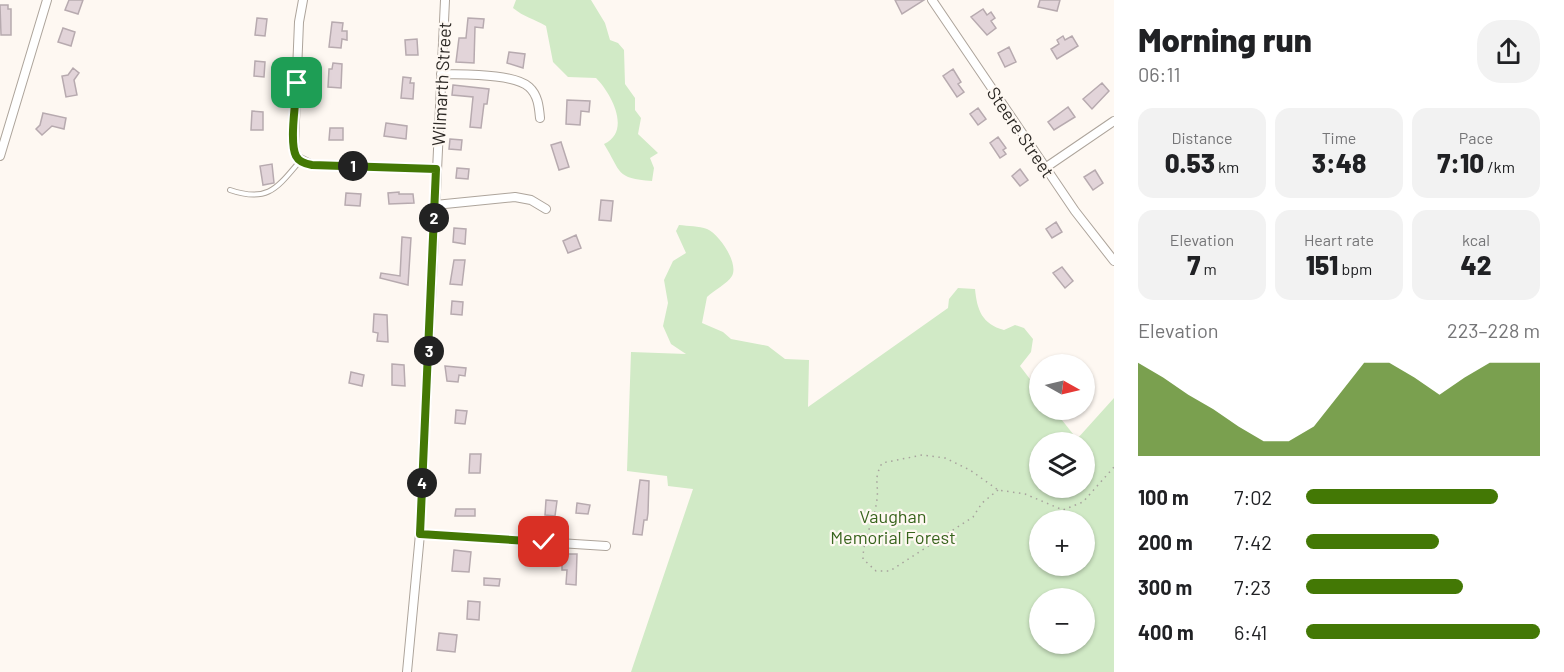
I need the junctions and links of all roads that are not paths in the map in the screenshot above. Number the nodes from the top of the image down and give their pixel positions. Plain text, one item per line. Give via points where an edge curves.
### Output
1 (47, 0) edge
2 (303, 0) edge
3 (445, 0) edge
4 (932, 0) edge
5 (441, 74) junction
6 (540, 118) dead end
7 (1114, 121) edge
8 (0, 156) edge
9 (300, 161) junction
10 (1046, 168) junction
11 (436, 169) junction
12 (230, 190) dead end
13 (435, 205) junction
14 (546, 209) dead end
15 (1114, 261) edge
16 (420, 534) junction
17 (606, 546) dead end
18 (407, 672) edge

1 - 8 street
2 - 9 street via 294,145
3 - 5 street, Wilmarth Street
4 - 10 street, Steere Street
5 - 6 street via 522,82 537,98
5 - 11 street, Wilmarth Street
7 - 10 street
9 - 11 street via 312,165
9 - 12 lane via 275,189 264,194 247,196
10 - 15 street, Steere Street
11 - 13 street, Wilmarth Street
13 - 14 street via 515,197
13 - 16 street, Wilmarth Street
16 - 17 street
16 - 18 street, Wilmarth Street

